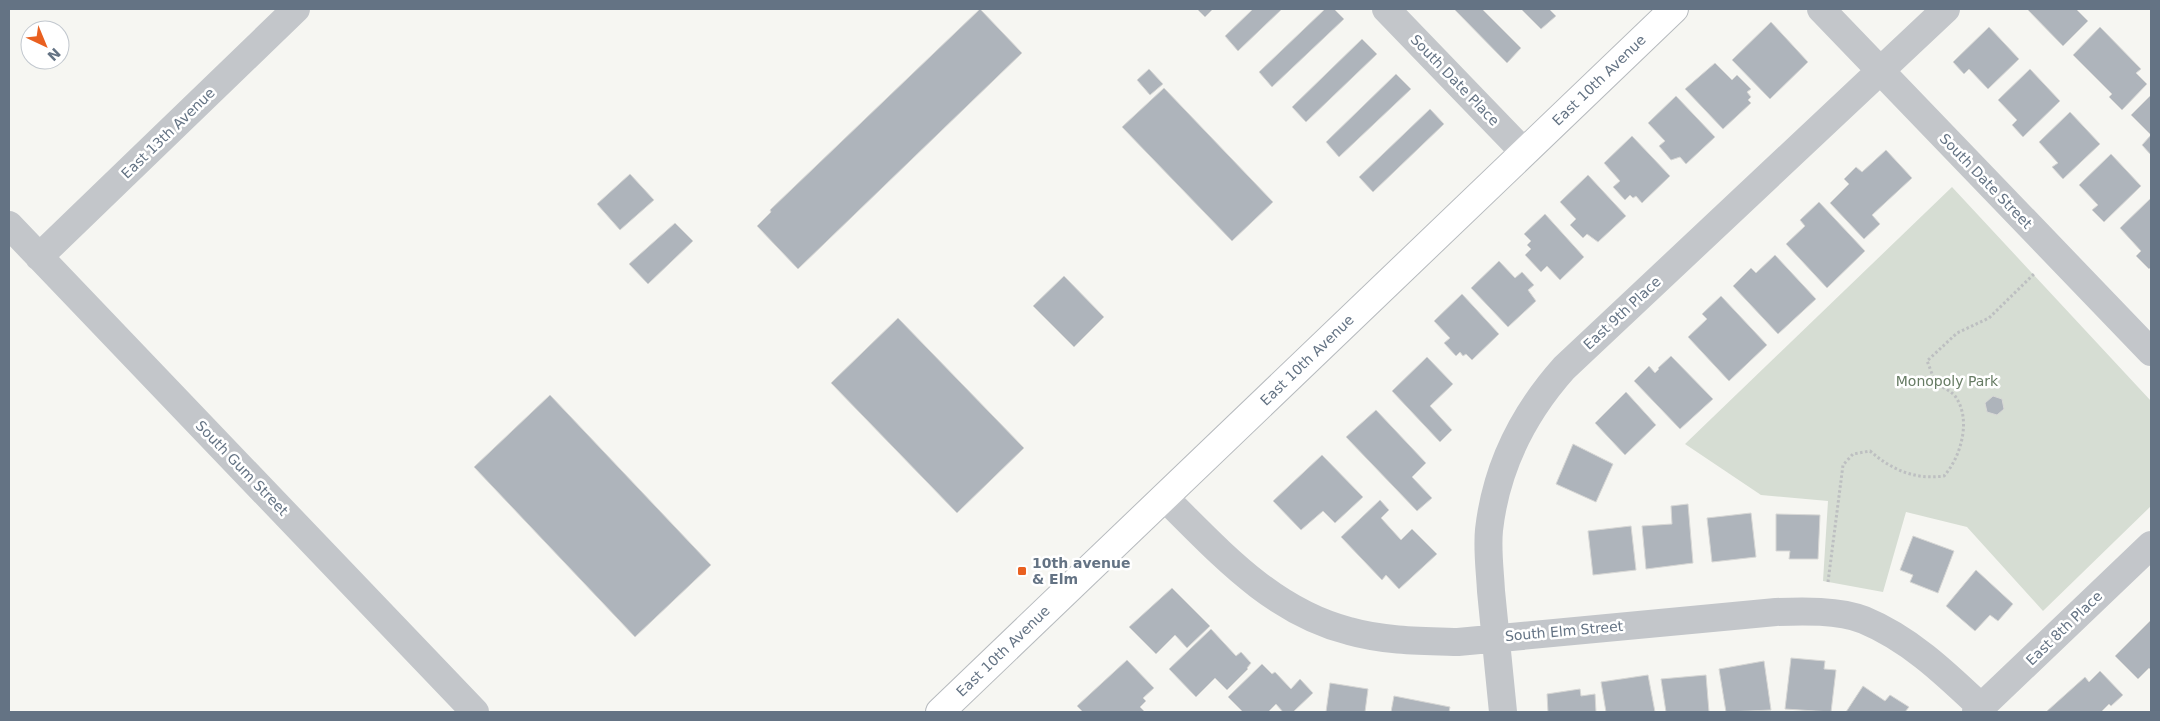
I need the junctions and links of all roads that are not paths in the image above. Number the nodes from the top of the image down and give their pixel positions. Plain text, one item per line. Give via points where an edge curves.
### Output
1 (296, 9) edge
2 (1386, 9) edge
3 (1674, 9) edge
4 (1821, 9) edge
5 (1946, 9) edge
6 (1882, 71) junction
7 (1524, 152) junction
8 (9, 225) edge
9 (39, 257) junction
10 (2151, 352) edge
11 (1164, 497) junction
12 (2151, 545) edge
13 (1495, 638) junction
14 (1978, 710) edge
15 (475, 712) edge
16 (940, 712) edge
17 (1503, 712) edge

1 - 9 street, East 13th Avenue
2 - 7 street, South Date Place
3 - 7 main road, East 10th Avenue
4 - 6 street, South Date Street
5 - 6 street, East 9th Place
6 - 10 street, South Date Street
6 - 13 street, East 9th Place via 1564,368 1534,406 1514,440 1499,476 1490,523 1488,559
7 - 11 main road, East 10th Avenue
8 - 9 street, South Gum Street
9 - 15 street, South Gum Street
11 - 13 street, South Elm Street via 1248,578 1273,597 1308,616 1349,631 1381,637 1458,642
11 - 16 main road, East 10th Avenue
12 - 14 street, East 8th Place
13 - 14 street, South Elm Street via 1776,612 1824,613 1863,619 1902,640 1936,665
13 - 17 street, East 9th Place

